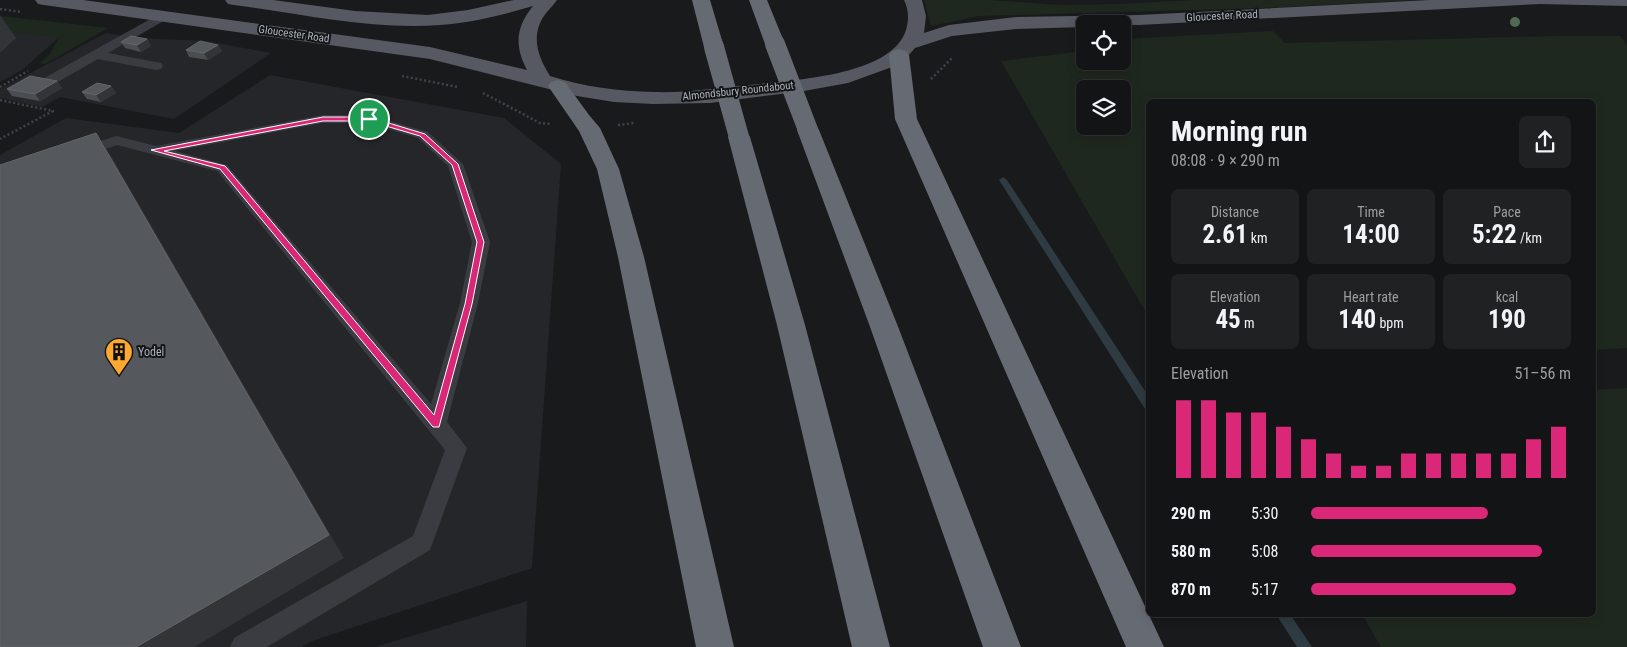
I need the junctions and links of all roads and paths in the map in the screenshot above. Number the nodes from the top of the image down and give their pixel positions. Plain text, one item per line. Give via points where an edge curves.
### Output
1 (44, 0) edge
2 (234, 0) edge
3 (533, 0) edge
4 (548, 0) edge
5 (701, 0) edge
6 (758, 0) edge
7 (914, 0) edge
8 (1537, 0) edge
9 (1544, 0) edge
10 (1627, 1) edge
11 (163, 16) junction
12 (904, 49) junction
13 (959, 54) dead end
14 (98, 55) junction
15 (156, 66) dead end
16 (51, 80) edge
17 (550, 83) junction
18 (903, 90) junction
19 (0, 100) edge
20 (0, 139) edge
21 (155, 150) junction
22 (62, 158) edge
23 (436, 424) junction
24 (243, 647) edge
25 (715, 647) edge
26 (871, 647) edge
27 (1002, 647) edge
28 (1145, 647) edge

1 - 11 main road, Gloucester Road
2 - 3 main road via 379,19 429,20
4 - 17 main road via 526,33 530,59
5 - 26 highway, bridge via 791,325
6 - 27 highway, bridge via 883,324
7 - 12 main road via 918,16 916,29
8 - 12 main road, Gloucester Road via 1016,23 950,31
9 - 10 main road
11 - 14 lane
11 - 17 main road, Gloucester Road via 430,53
12 - 17 main road, Almondsbury Roundabout via 883,64 816,83 690,98 613,94
12 - 18 highway
13 - 18 path via 951,57 923,89
14 - 15 lane
14 - 16 lane
17 - 25 highway via 589,128 608,169 633,266
18 - 28 highway via 906,119
19 - 20 path via 53,111
21 - 22 lane via 116,140
21 - 23 lane via 222,168
21 - 23 lane via 323,119 369,119 422,135 455,164 480,242 468,304
23 - 24 lane via 456,448 422,542

